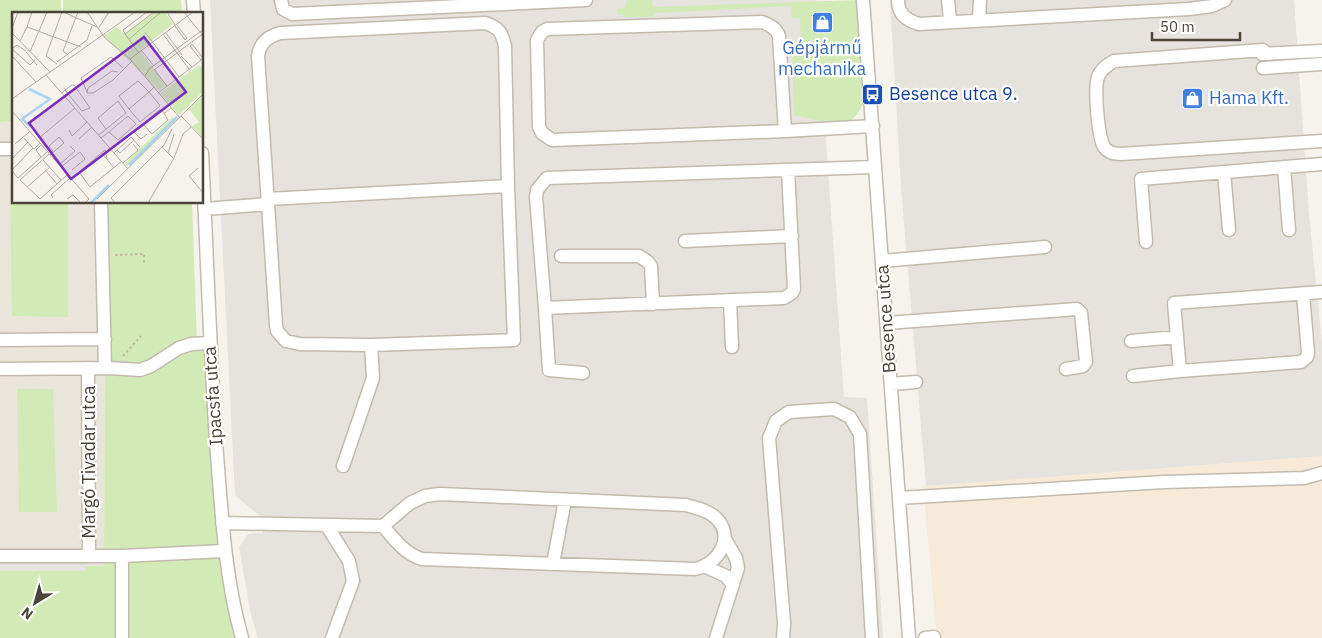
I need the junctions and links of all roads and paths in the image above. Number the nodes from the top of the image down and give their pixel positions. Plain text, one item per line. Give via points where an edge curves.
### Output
1 (281, 0) edge
2 (586, 0) edge
3 (863, 0) edge
4 (898, 0) edge
5 (948, 0) edge
6 (980, 0) edge
7 (1225, 0) edge
8 (487, 2) edge
9 (979, 19) junction
10 (950, 20) junction
11 (1322, 51) edge
12 (1322, 64) edge
13 (1263, 68) dead end
14 (872, 126) junction
15 (785, 131) junction
16 (1322, 141) edge
17 (1322, 164) edge
18 (875, 167) junction
19 (1284, 167) junction
20 (788, 170) junction
21 (1224, 172) junction
22 (508, 186) junction
23 (204, 191) edge
24 (268, 202) junction
25 (101, 204) edge
26 (205, 210) junction
27 (1230, 230) dead end
28 (1289, 230) dead end
29 (792, 236) junction
30 (685, 241) dead end
31 (1146, 242) dead end
32 (1045, 247) dead end
33 (102, 256) junction
34 (561, 256) dead end
35 (882, 261) junction
36 (144, 263) dead end
37 (1322, 292) edge
38 (1303, 294) junction
39 (730, 300) junction
40 (653, 304) junction
41 (545, 308) junction
42 (887, 323) junction
43 (141, 336) dead end
44 (1177, 337) junction
45 (105, 339) junction
46 (0, 340) edge
47 (1131, 340) dead end
48 (209, 343) junction
49 (371, 345) junction
50 (732, 347) dead end
51 (88, 368) junction
52 (108, 368) junction
53 (0, 369) edge
54 (1066, 369) dead end
55 (1180, 371) junction
56 (584, 373) dead end
57 (1133, 376) dead end
58 (916, 382) dead end
59 (891, 384) junction
60 (343, 466) dead end
61 (1322, 473) edge
62 (899, 498) junction
63 (565, 500) junction
64 (222, 523) junction
65 (327, 526) junction
66 (383, 526) junction
67 (725, 539) junction
68 (224, 551) junction
69 (0, 556) edge
70 (89, 556) junction
71 (122, 556) junction
72 (553, 564) junction
73 (706, 567) junction
74 (733, 585) junction
75 (122, 638) edge
76 (242, 638) edge
77 (332, 638) edge
78 (716, 638) edge
79 (783, 638) edge
80 (872, 638) edge
81 (909, 638) edge

1 - 8 street via 283,9 292,14
2 - 8 street
3 - 14 street, Besence utca
4 - 10 street via 900,11 908,20 919,24
5 - 10 street
6 - 9 street
7 - 9 street via 1212,6 1189,9
9 - 10 street
11 - 16 street via 1265,54 1263,50 1114,61 1099,75 1097,87 1100,134 1104,146 1111,153
12 - 13 street
14 - 15 street
14 - 18 street, Besence utca
15 - 15 street via 779,36 777,30 762,22 547,29 537,40 540,127 542,133 552,140
17 - 19 street
18 - 20 street
18 - 35 street, Besence utca
19 - 21 street
19 - 28 street
20 - 29 street
20 - 41 street via 547,178 537,190 536,198
21 - 27 street
21 - 31 street via 1141,179
22 - 24 street
22 - 24 street via 505,46 498,29 485,23 280,32 262,42 258,56
22 - 49 street via 514,340
23 - 26 street, Ipacsfa utca
24 - 26 street
24 - 49 street via 278,331 286,340 300,344
25 - 33 street
26 - 48 street, Ipacsfa utca
29 - 30 street
29 - 39 street via 792,293 784,298
32 - 35 street
33 - 36 path via 144,254
33 - 45 street
34 - 40 street via 639,256 652,266
35 - 42 street, Besence utca
37 - 38 street
38 - 44 street via 1174,303
38 - 55 street via 1308,353 1305,360
39 - 40 street
39 - 50 street
40 - 41 street
41 - 56 street via 548,370
42 - 54 street via 1076,310 1081,313 1086,362 1083,366
42 - 59 street, Besence utca
43 - 52 path
44 - 47 street
44 - 55 street
45 - 46 street
45 - 52 street
48 - 52 street via 179,348 140,370
48 - 64 street, Ipacsfa utca
49 - 60 street via 373,378
51 - 52 street
51 - 53 street
51 - 70 street, Margó Tivadar utca
55 - 57 street
58 - 59 street
59 - 62 street, Besence utca
61 - 62 street via 1304,478 1164,482
62 - 81 street, Besence utca
63 - 66 street via 433,495 410,503
63 - 67 street via 686,506 716,517
63 - 72 street
64 - 65 street
64 - 68 street, Ipacsfa utca
65 - 66 street
65 - 77 street via 349,561 353,581
66 - 72 street via 401,547 422,559
67 - 73 street via 722,549
67 - 74 street via 738,568
68 - 71 street, Margó Tivadar utca
68 - 76 street, Ipacsfa utca
69 - 70 street, Margó Tivadar utca
70 - 71 street, Margó Tivadar utca
71 - 75 street
72 - 73 street
73 - 74 street via 726,576
74 - 78 street
79 - 80 street via 769,438 776,421 789,412 834,409 850,417 860,434

